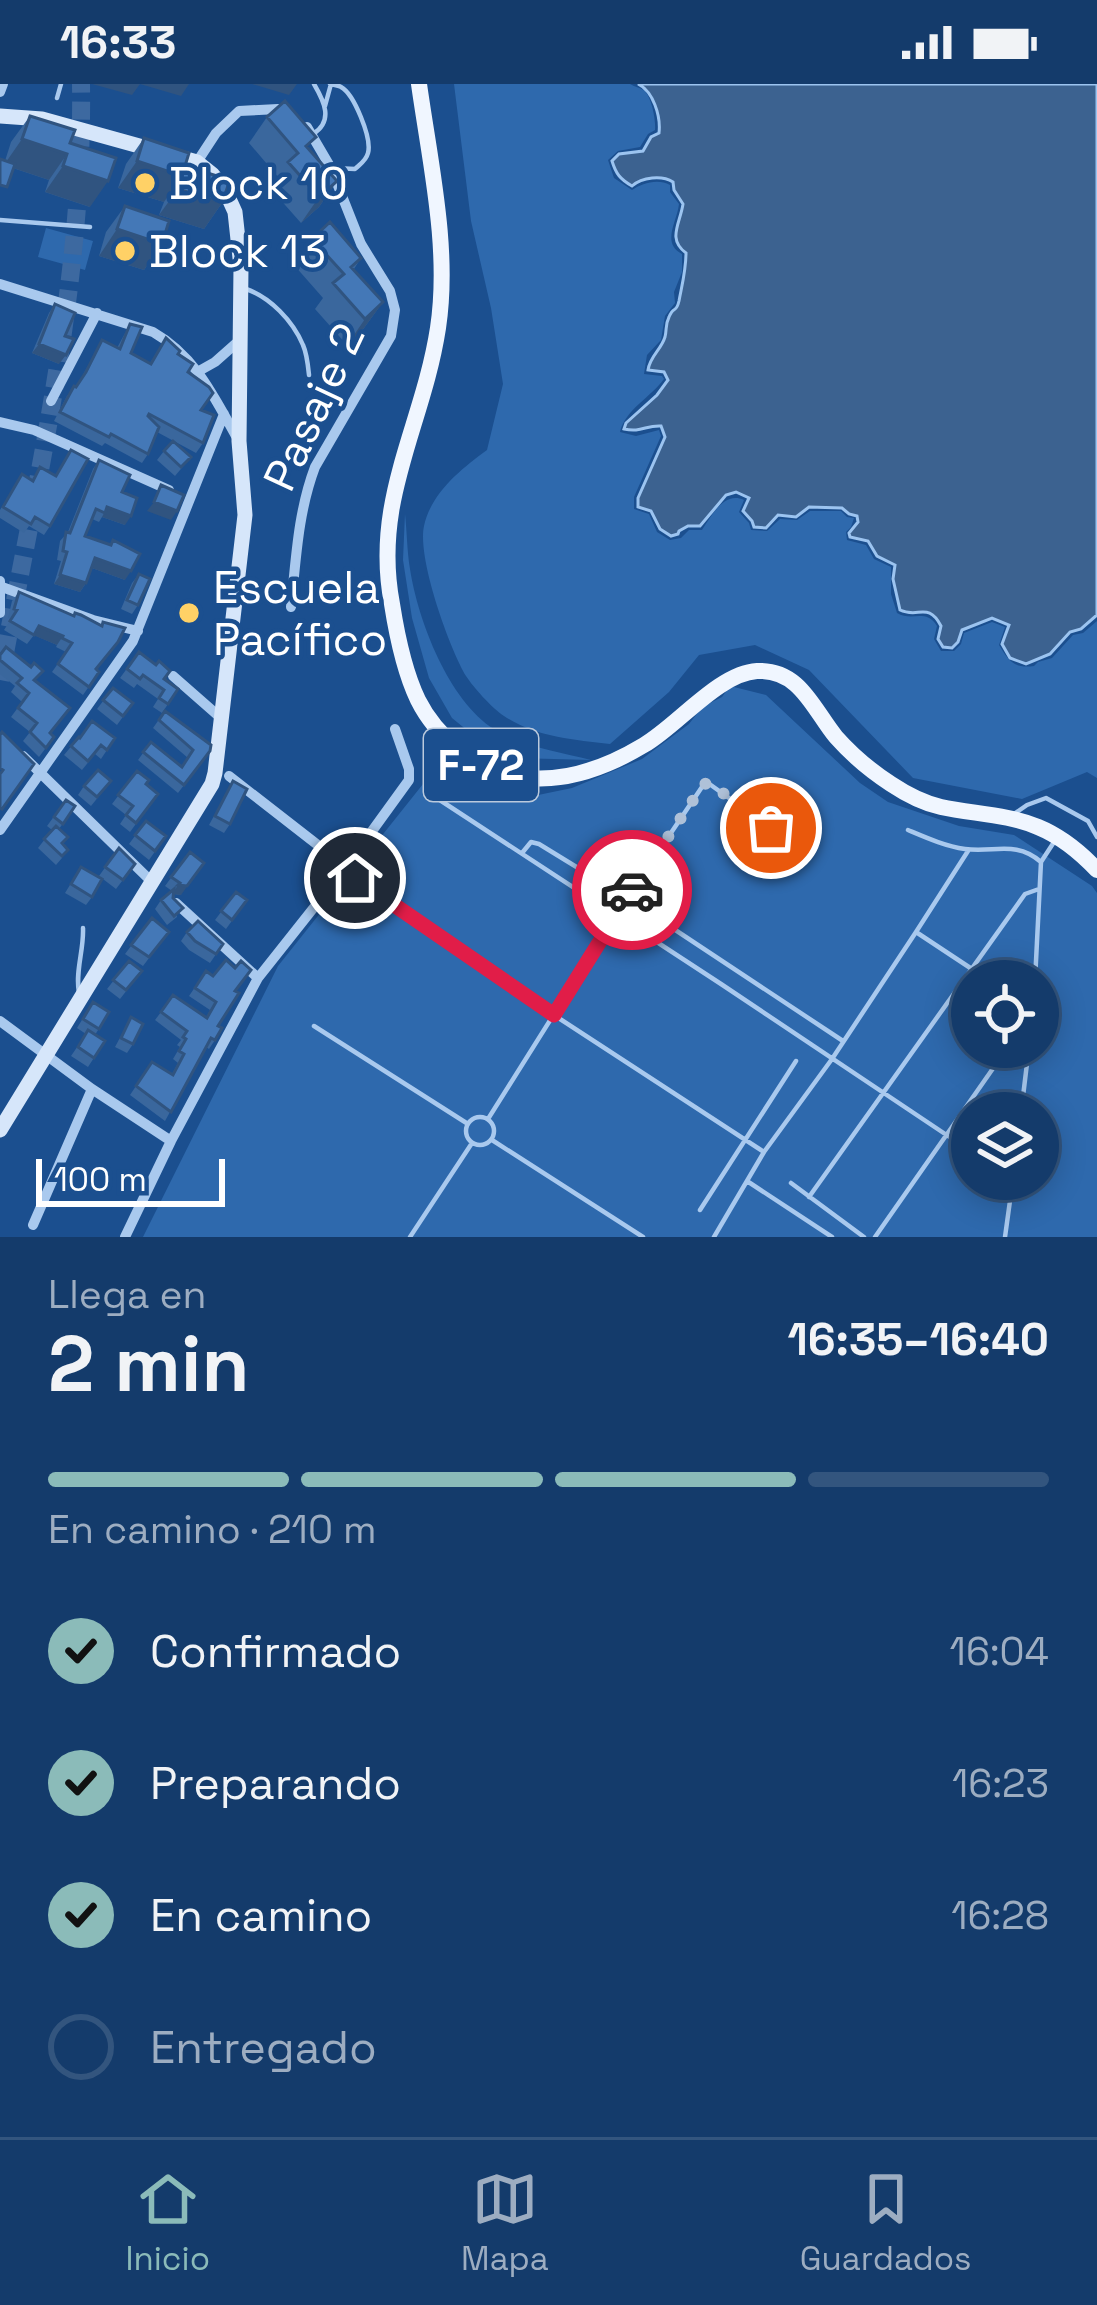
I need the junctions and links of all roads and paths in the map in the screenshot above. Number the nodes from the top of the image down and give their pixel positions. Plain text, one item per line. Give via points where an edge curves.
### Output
1 (61, 84) edge
2 (314, 84) edge
3 (331, 84) edge
4 (419, 84) edge
5 (57, 98) dead end
6 (326, 106) junction
7 (0, 116) edge
8 (313, 134) junction
9 (196, 162) junction
10 (331, 168) junction
11 (0, 220) edge
12 (90, 227) dead end
13 (0, 284) edge
14 (241, 287) junction
15 (97, 313) junction
16 (241, 339) junction
17 (200, 371) junction
18 (309, 375) dead end
19 (51, 401) dead end
20 (224, 414) junction
21 (0, 422) edge
22 (238, 441) junction
23 (189, 498) junction
24 (1, 584) edge
25 (291, 607) dead end
26 (0, 614) edge
27 (138, 631) junction
28 (173, 676) edge
29 (222, 719) junction
30 (395, 729) dead end
31 (13, 745) edge
32 (40, 772) junction
33 (229, 776) dead end
34 (426, 791) dead end
35 (1008, 819) junction
36 (771, 828) dead end
37 (0, 830) edge
38 (908, 830) dead end
39 (1097, 837) edge
40 (1058, 838) junction
41 (969, 850) junction
42 (521, 853) junction
43 (1041, 862) junction
44 (1096, 862) edge
45 (346, 867) junction
46 (355, 878) dead end
47 (151, 881) junction
48 (1039, 889) junction
49 (627, 898) junction
50 (176, 903) edge
51 (616, 915) junction
52 (83, 928) dead end
53 (916, 932) junction
54 (959, 960) edge
55 (977, 960) edge
56 (1036, 960) edge
57 (258, 978) junction
58 (951, 997) edge
59 (80, 998) junction
60 (554, 1015) junction
61 (0, 1021) edge
62 (314, 1026) dead end
63 (843, 1041) junction
64 (47, 1054) junction
65 (832, 1059) junction
66 (796, 1061) dead end
67 (993, 1068) edge
68 (92, 1089) junction
69 (884, 1094) junction
70 (488, 1119) junction
71 (468, 1124) junction
72 (0, 1130) edge
73 (946, 1134) junction
74 (951, 1137) edge
75 (492, 1140) junction
76 (744, 1140) junction
77 (171, 1142) junction
78 (472, 1143) junction
79 (764, 1153) junction
80 (747, 1181) junction
81 (791, 1184) dead end
82 (809, 1197) junction
83 (1010, 1200) edge
84 (700, 1210) dead end
85 (33, 1225) dead end
86 (125, 1237) edge
87 (410, 1237) edge
88 (643, 1237) edge
89 (713, 1237) edge
90 (832, 1237) edge
91 (864, 1237) edge
92 (874, 1237) edge
93 (1005, 1237) edge

1 - 5 lane
2 - 6 lane
3 - 6 lane
3 - 10 lane via 348,94 368,136 368,154 355,169
4 - 35 main road, F-72 via 440,308 392,496 387,577 410,680 443,737 488,770 564,777 647,744 728,680 774,673 799,685 839,740 892,784 936,806
6 - 8 lane
7 - 9 street via 42,118
8 - 9 street via 289,112 239,111
8 - 10 street
9 - 14 street via 235,212
10 - 25 street, Pasaje 2 via 395,310 391,336 315,467
11 - 12 lane
13 - 15 street
14 - 16 street
14 - 18 lane via 266,298 296,333
15 - 17 street via 153,332
15 - 19 street
16 - 17 street
16 - 22 street
17 - 20 street
20 - 22 street
20 - 23 street
21 - 23 street
22 - 29 street via 245,514
23 - 27 street
24 - 26 street
24 - 27 street
27 - 32 street
28 - 29 street
29 - 47 street via 212,784
30 - 45 street via 409,780
31 - 32 street
32 - 37 street
32 - 47 street
33 - 45 street
34 - 42 lane
35 - 39 lane via 1046,798 1088,821
35 - 40 main road, F-72
36 - 49 lane via 704,784
38 - 41 lane
40 - 43 lane
40 - 44 main road, F-72
41 - 43 lane via 1021,848
41 - 53 lane
42 - 49 lane via 539,844
42 - 51 lane
43 - 48 lane
45 - 57 street
46 - 60 lane
47 - 59 street
48 - 55 lane via 1025,894
48 - 56 lane
49 - 51 lane
49 - 63 lane
50 - 57 street
51 - 60 lane
51 - 65 lane
52 - 59 lane
53 - 54 lane
53 - 63 lane
57 - 77 street
58 - 69 lane
59 - 64 street
60 - 70 lane
60 - 76 lane
61 - 64 street
62 - 71 lane
63 - 65 lane
64 - 68 street
64 - 72 street
65 - 69 lane
65 - 79 lane
66 - 76 lane
67 - 73 lane
68 - 77 street
68 - 85 street
69 - 73 lane
69 - 82 lane
70 - 71 lane
70 - 75 lane
71 - 78 lane
73 - 74 lane
73 - 92 lane
75 - 78 lane
75 - 88 lane
76 - 79 lane
76 - 84 lane
77 - 86 street
78 - 87 lane
79 - 80 lane
80 - 89 lane
80 - 90 lane
81 - 82 lane
82 - 91 lane
83 - 93 lane

